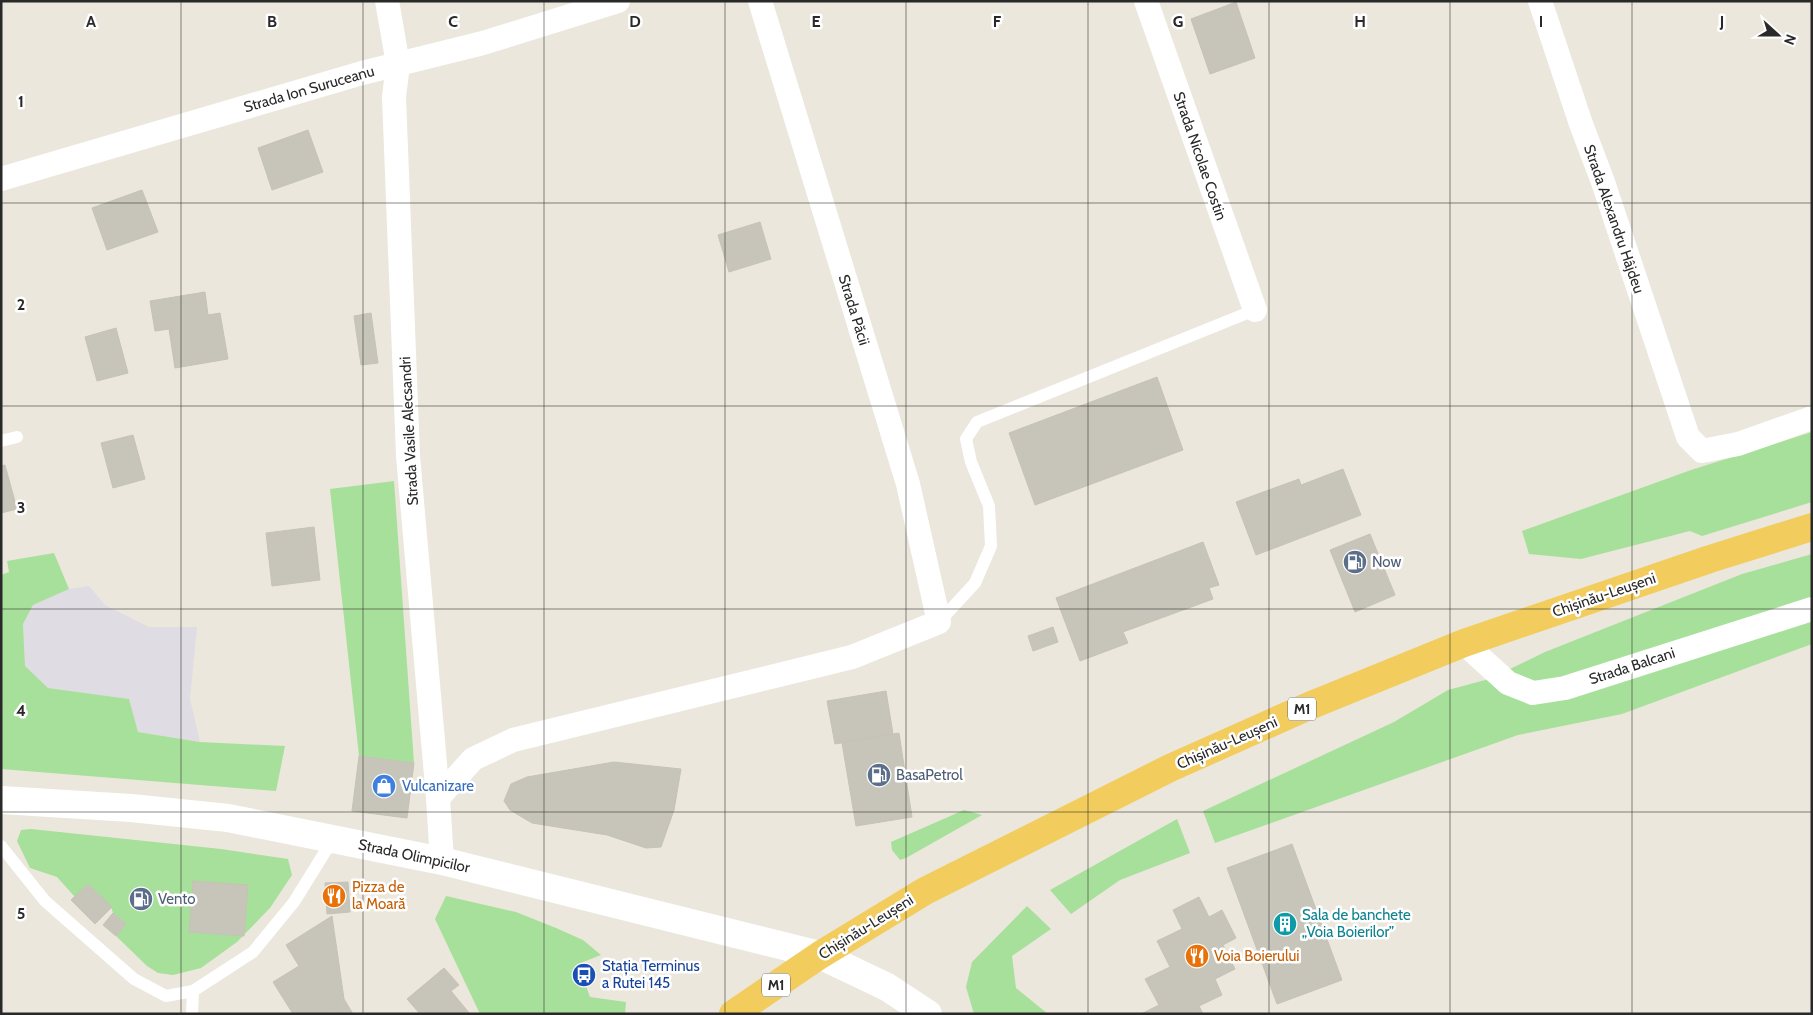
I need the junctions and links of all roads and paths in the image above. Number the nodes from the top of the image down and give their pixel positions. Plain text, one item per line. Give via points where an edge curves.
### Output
1 (387, 1) edge
2 (618, 1) edge
3 (760, 1) edge
4 (1146, 1) edge
5 (1540, 1) edge
6 (398, 64) junction
7 (1, 179) edge
8 (1255, 310) joint
9 (1812, 418) edge
10 (17, 437) dead end
11 (1, 441) edge
12 (1812, 527) edge
13 (1812, 609) edge
14 (939, 622) junction
15 (1464, 643) junction
16 (438, 798) junction
17 (1, 800) edge
18 (333, 839) junction
19 (1, 846) edge
20 (442, 861) junction
21 (820, 955) junction
22 (193, 992) junction
23 (192, 1014) edge
24 (733, 1014) edge
25 (928, 1014) edge

1 - 6 street, Strada Vasile Alecsandri
2 - 6 street, Strada Ion Suruceanu via 483,43
3 - 14 street, Strada Păcii via 908,484
4 - 8 street, Strada Nicolae Costin
5 - 9 street, Strada Alexandru Hâjdeu via 1688,437 1702,452 1738,444
6 - 7 street, Strada Ion Suruceanu
6 - 16 street, Strada Vasile Alecsandri via 394,97 408,456
8 - 14 lane via 978,422 966,439 971,462 989,506 991,546 975,582
10 - 11 lane
12 - 15 highway, Chișinău-Leușeni / M1
13 - 15 street, Strada Balcani via 1565,688 1533,693 1508,683
14 - 16 street via 852,657 513,740 473,759
15 - 21 highway, Chișinău-Leușeni / M1 via 1309,706 1170,768 924,891
16 - 20 street, Strada Vasile Alecsandri
17 - 18 main road, Strada Olimpicilor via 228,818
18 - 20 main road, Strada Olimpicilor
18 - 22 lane via 294,902 253,952
19 - 22 lane via 45,901 134,978 166,996
20 - 21 main road, Strada Olimpicilor
21 - 24 highway, Chișinău-Leușeni / M1
21 - 25 main road, Strada Olimpicilor via 887,987
22 - 23 lane

